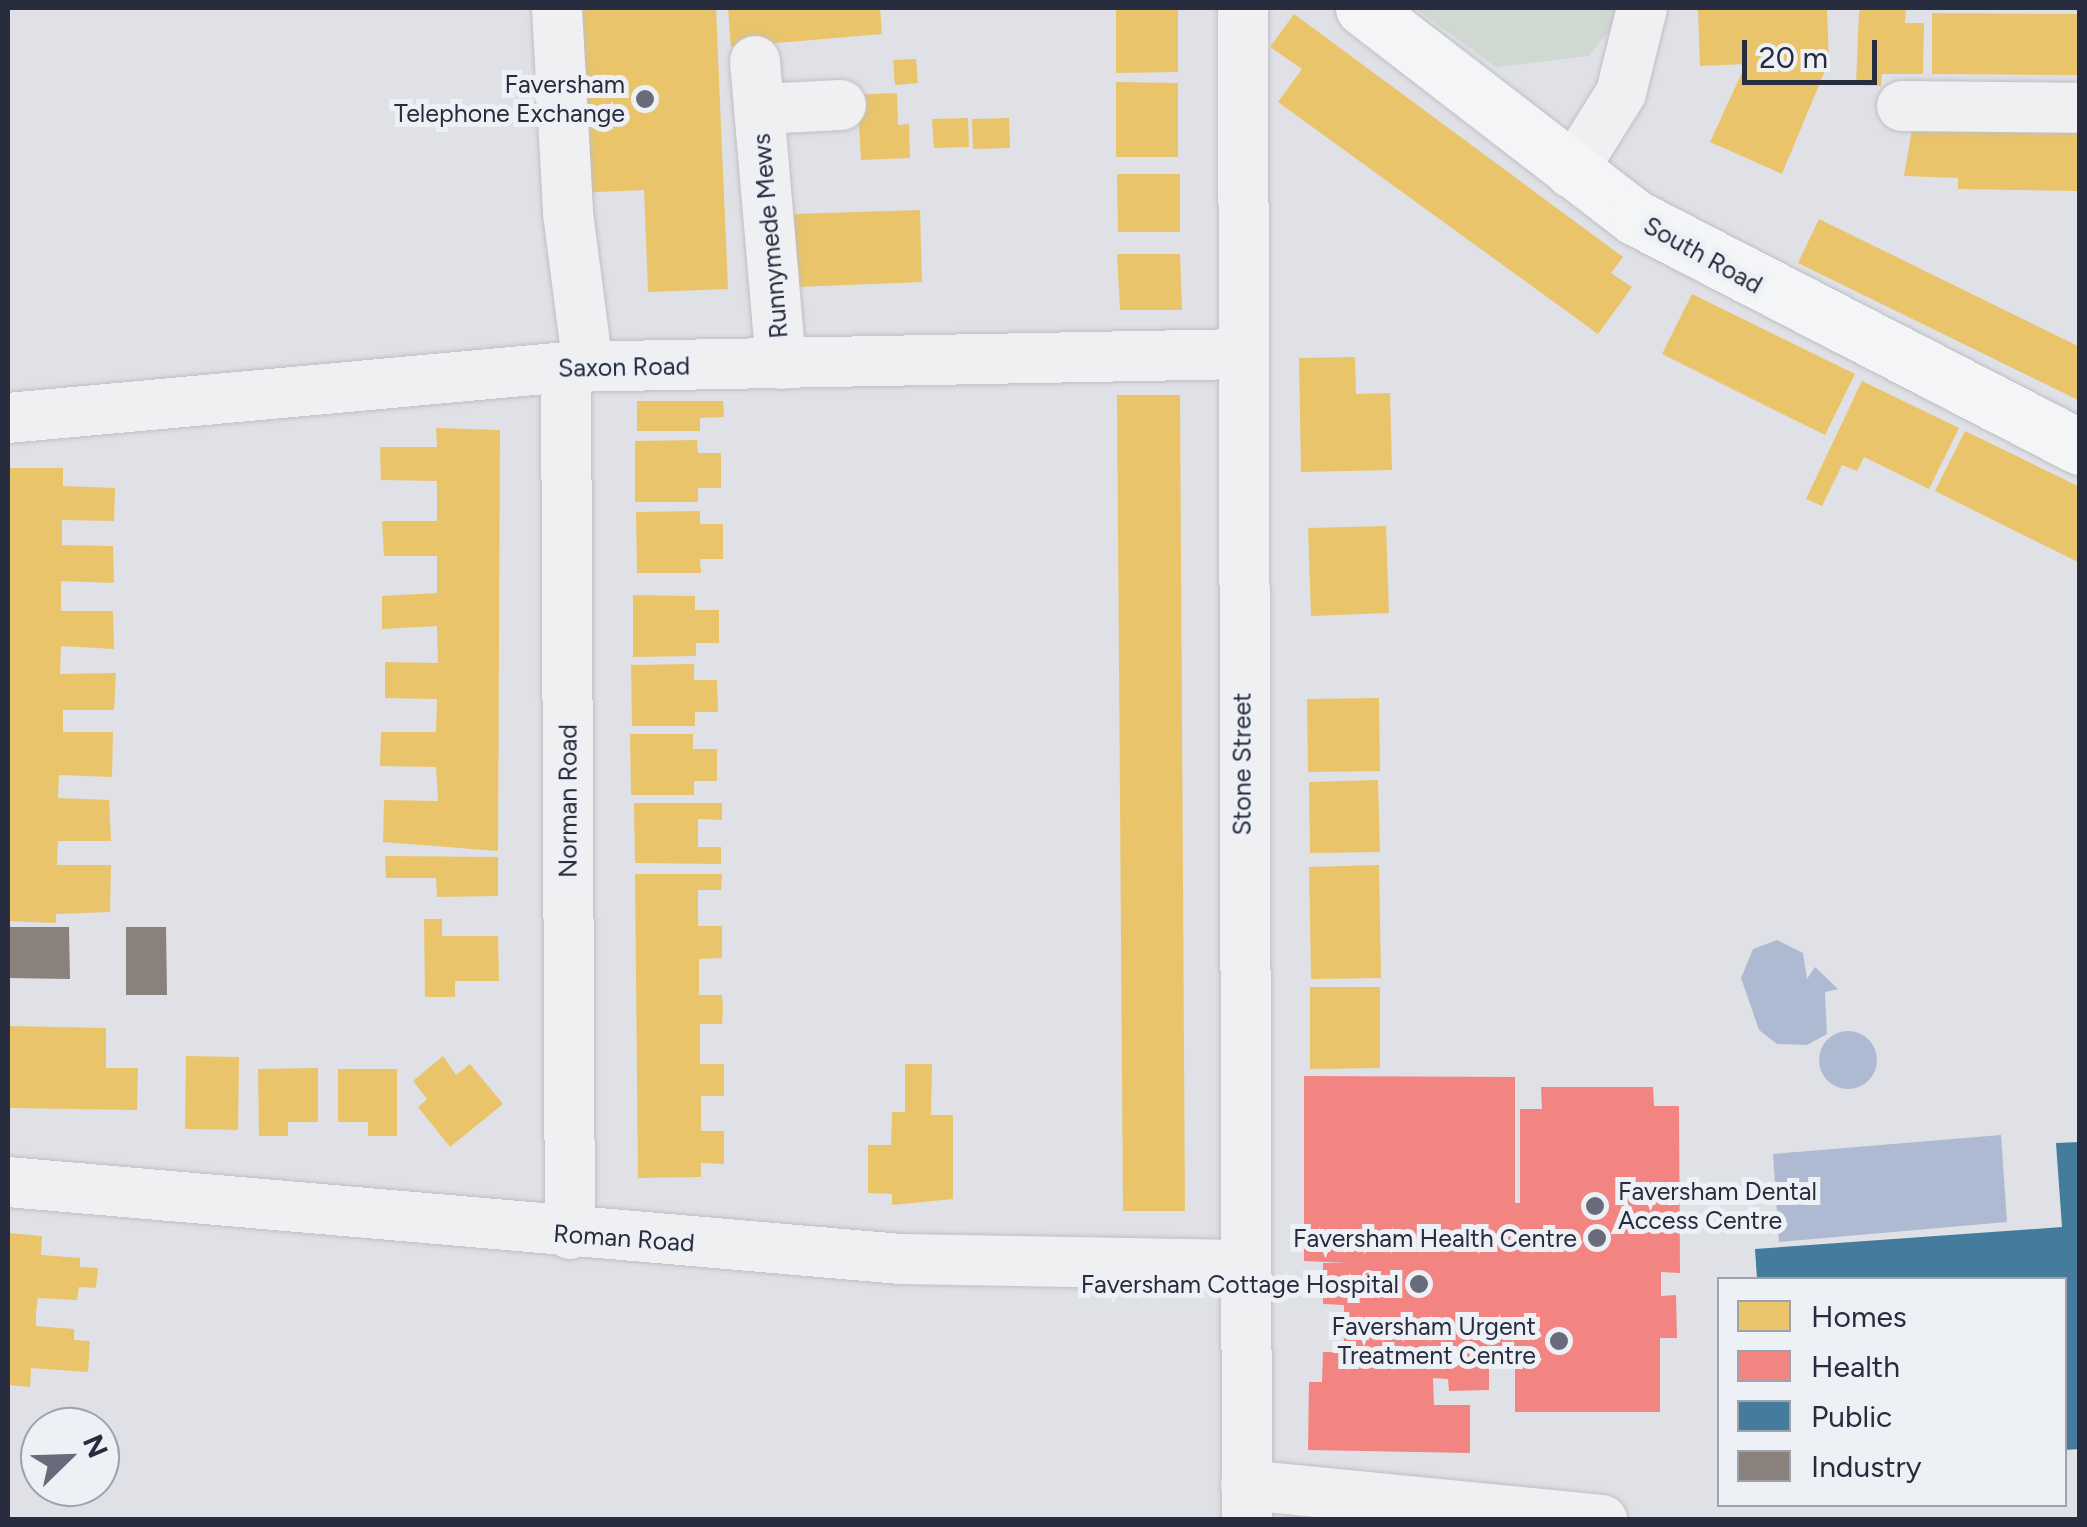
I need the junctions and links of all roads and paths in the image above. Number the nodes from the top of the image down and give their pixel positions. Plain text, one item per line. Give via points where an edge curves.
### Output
1 (557, 8) edge
2 (1243, 8) edge
3 (1363, 8) edge
4 (1642, 8) edge
5 (842, 105) dead end
6 (1902, 106) dead end
7 (2080, 108) edge
8 (1571, 174) junction
9 (1242, 354) junction
10 (781, 364) junction
11 (577, 367) junction
12 (8, 418) edge
13 (2080, 447) edge
14 (8, 1182) edge
15 (570, 1234) junction
16 (1243, 1265) junction
17 (1247, 1502) edge
18 (1504, 1513) edge
19 (1602, 1520) edge

1 - 11 street, Norman Road
2 - 9 street, Stone Street
3 - 8 main road, South Road
4 - 8 street via 1621,92
5 - 10 street, Runnymede Mews via 757,85
6 - 7 street
8 - 13 main road, South Road via 1762,288
9 - 10 street, Saxon Road
9 - 16 street, Stone Street
10 - 11 street, Saxon Road
11 - 12 street, Saxon Road
11 - 15 street, Norman Road
14 - 15 street, Roman Road
15 - 16 street, Roman Road via 900,1259
16 - 17 street, Stone Street
17 - 18 street
18 - 19 street

